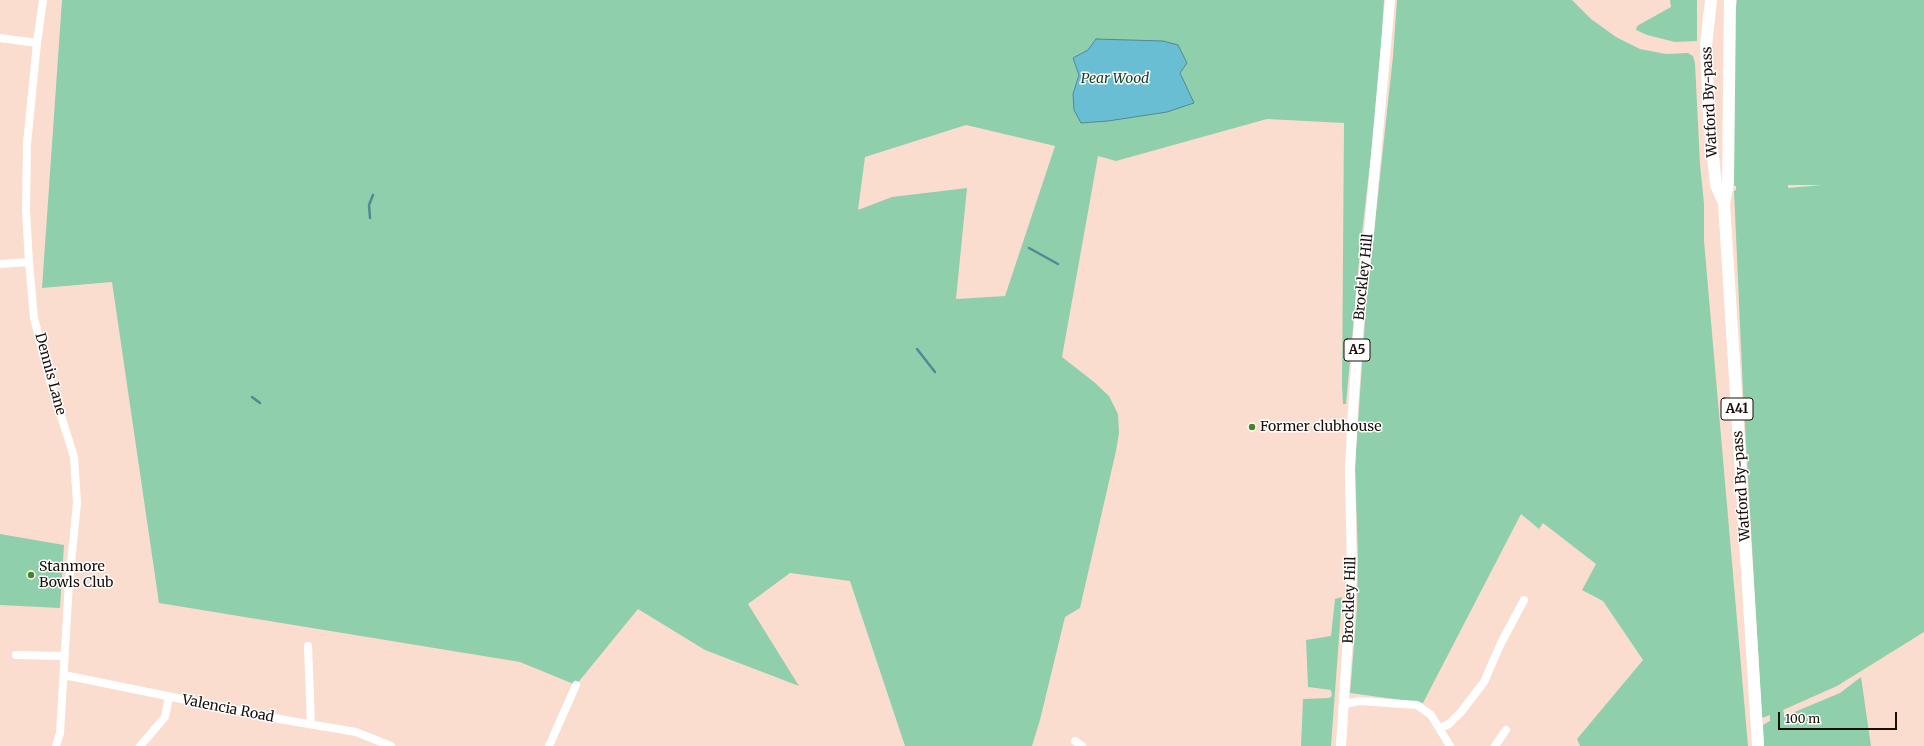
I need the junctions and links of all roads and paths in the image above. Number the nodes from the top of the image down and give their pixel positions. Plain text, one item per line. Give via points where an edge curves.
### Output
1 (43, 0) edge
2 (1390, 0) edge
3 (1711, 0) edge
4 (1730, 0) edge
5 (0, 38) edge
6 (37, 43) junction
7 (1724, 203) junction
8 (29, 262) junction
9 (0, 264) edge
10 (1524, 600) dead end
11 (308, 646) dead end
12 (16, 655) dead end
13 (64, 656) junction
14 (64, 675) junction
15 (576, 684) dead end
16 (169, 697) junction
17 (1344, 701) junction
18 (310, 724) junction
19 (1440, 728) junction
20 (1506, 730) dead end
21 (56, 746) edge
22 (140, 746) edge
23 (391, 746) edge
24 (549, 746) edge
25 (1341, 746) edge
26 (1450, 746) edge
27 (1495, 746) edge
28 (1758, 746) edge

1 - 6 street, Dennis Lane
2 - 17 main road, Brockley Hill / A5 via 1368,244 1361,293 1353,402 1350,470 1352,573
3 - 7 highway, Watford By-pass / A41 via 1706,46 1709,117 1716,185
4 - 7 highway, Watford By-pass / A41 via 1728,184
5 - 6 street
6 - 8 street, Dennis Lane via 28,144 26,210
7 - 28 highway, Watford By-pass / A41
8 - 9 street
8 - 13 street, Dennis Lane via 34,318 51,384 74,456 77,503
10 - 19 street via 1484,682 1461,712 1449,724
11 - 18 street
12 - 13 street
13 - 14 street, Dennis Lane
14 - 16 street, Valencia Road
14 - 21 street, Dennis Lane via 60,733
15 - 24 street
16 - 18 street, Valencia Road
16 - 22 street via 165,717
17 - 19 street via 1416,705 1431,715
17 - 25 main road, Brockley Hill / A5
18 - 23 street, Valencia Road via 356,732
19 - 26 street
20 - 27 street

